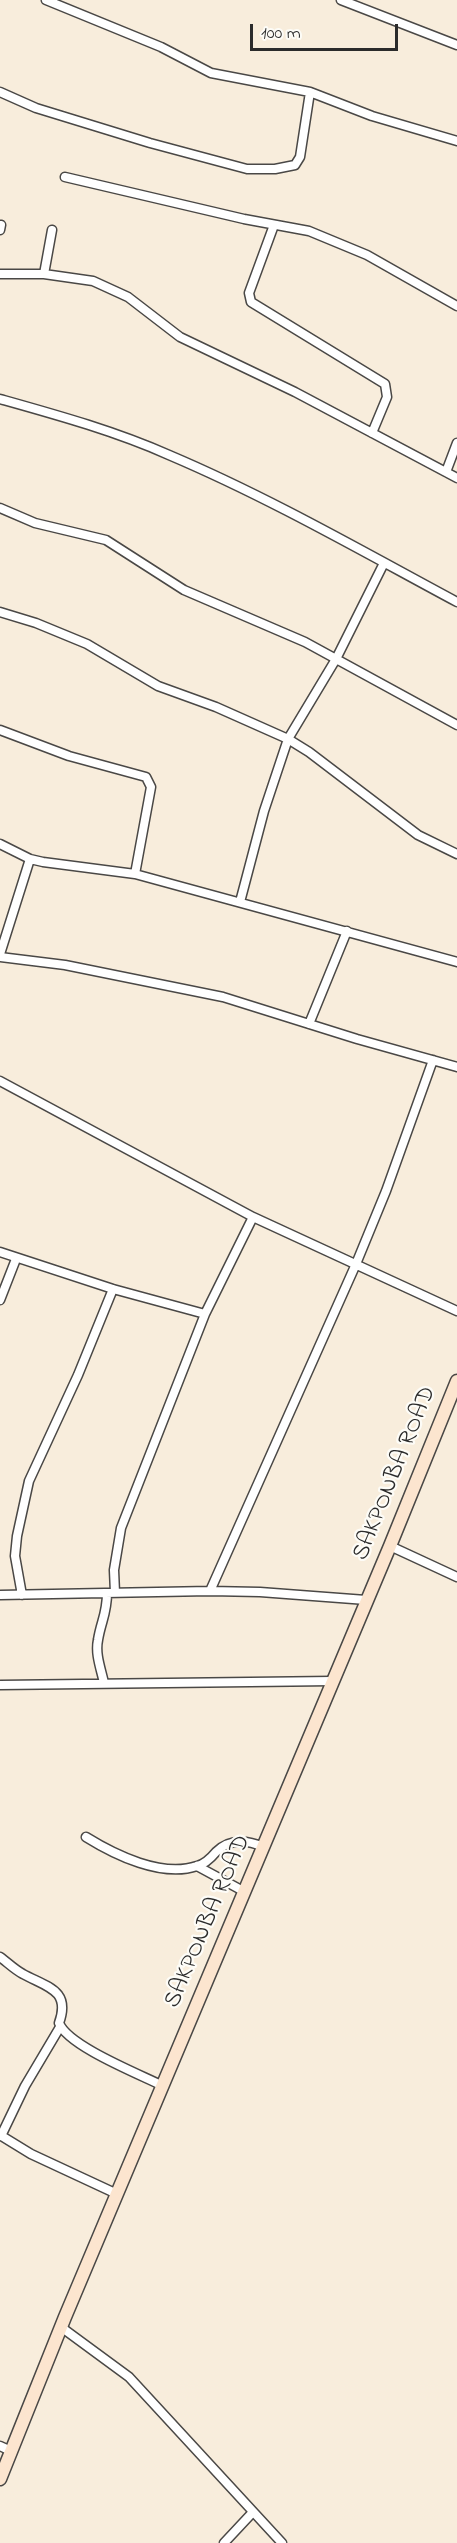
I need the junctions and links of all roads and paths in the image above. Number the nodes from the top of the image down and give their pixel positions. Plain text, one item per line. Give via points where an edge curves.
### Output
1 (46, 0) edge
2 (341, 0) edge
3 (457, 45) edge
4 (0, 92) edge
5 (310, 92) junction
6 (457, 141) edge
7 (65, 177) dead end
8 (1, 225) edge
9 (274, 225) junction
10 (0, 230) edge
11 (52, 230) dead end
12 (0, 274) edge
13 (44, 274) junction
14 (457, 306) edge
15 (0, 399) edge
16 (372, 433) junction
17 (457, 443) edge
18 (446, 472) junction
19 (457, 478) edge
20 (0, 508) edge
21 (384, 563) junction
22 (457, 602) edge
23 (0, 612) edge
24 (336, 658) junction
25 (457, 725) edge
26 (0, 730) edge
27 (288, 739) junction
28 (0, 844) edge
29 (457, 854) edge
30 (30, 859) junction
31 (135, 874) junction
32 (240, 902) junction
33 (347, 931) junction
34 (0, 956) edge
35 (457, 962) edge
36 (309, 1024) junction
37 (433, 1060) junction
38 (457, 1067) edge
39 (0, 1081) edge
40 (253, 1217) junction
41 (0, 1252) edge
42 (16, 1259) junction
43 (356, 1264) junction
44 (113, 1288) junction
45 (0, 1300) edge
46 (457, 1311) edge
47 (205, 1314) junction
48 (457, 1381) edge
49 (390, 1546) junction
50 (457, 1576) edge
51 (210, 1591) junction
52 (111, 1593) junction
53 (0, 1595) edge
54 (22, 1595) junction
55 (366, 1600) junction
56 (333, 1681) junction
57 (104, 1683) junction
58 (0, 1686) edge
59 (86, 1837) dead end
60 (264, 1847) junction
61 (197, 1866) junction
62 (245, 1892) junction
63 (0, 1957) edge
64 (60, 2027) junction
65 (163, 2086) junction
66 (0, 2135) edge
67 (117, 2194) junction
68 (61, 2327) junction
69 (6, 2449) edge
70 (0, 2479) edge
71 (253, 2512) junction
72 (224, 2543) edge
73 (282, 2543) edge

1 - 5 street via 212,73
2 - 3 street
4 - 5 street via 36,108 150,143 247,169 275,169 295,165 300,157
5 - 6 street via 372,116
7 - 9 street
8 - 10 street
9 - 14 street via 309,231 367,255
9 - 16 street via 249,293 251,302 385,384 387,397
11 - 13 street
12 - 13 street
13 - 16 street via 93,281 128,297 180,337
15 - 21 street via 168,454
16 - 18 street
17 - 18 street
18 - 19 street
20 - 24 street via 34,524 106,540 184,590
21 - 22 street
21 - 24 street
23 - 27 street via 87,644 158,686
24 - 25 street
24 - 27 street
26 - 31 street via 69,756 146,777 151,788
27 - 29 street via 418,835
27 - 32 street
28 - 30 street
30 - 31 street
30 - 34 street
31 - 32 street
32 - 33 street
33 - 35 street
33 - 36 street
34 - 36 street via 223,997
36 - 37 street
37 - 38 street
37 - 43 street
39 - 40 street
40 - 43 street
40 - 47 street
41 - 42 street
42 - 44 street
42 - 45 street
43 - 46 street
43 - 51 street
44 - 47 street
44 - 54 street via 29,1481 15,1556
47 - 52 street via 121,1528
48 - 49 main road, SAKPONBA ROAD
49 - 50 street
49 - 55 main road, SAKPONBA ROAD
51 - 52 street
51 - 55 street
52 - 54 street
52 - 57 street via 98,1639
53 - 54 street
55 - 56 main road, SAKPONBA ROAD
56 - 57 street
56 - 60 main road, SAKPONBA ROAD
57 - 58 street
59 - 61 street via 109,1851 142,1863 160,1867
60 - 61 street via 237,1841
60 - 62 main road, SAKPONBA ROAD
61 - 62 street
62 - 65 main road, SAKPONBA ROAD
63 - 64 street via 57,1993 63,2002
64 - 65 street via 93,2053
64 - 66 street
65 - 67 main road, SAKPONBA ROAD
66 - 67 street via 31,2154
67 - 68 main road, SAKPONBA ROAD
68 - 69 main road, SAKPONBA ROAD
68 - 71 street via 129,2378
69 - 70 main road, SAKPONBA ROAD
71 - 72 street
71 - 73 street

